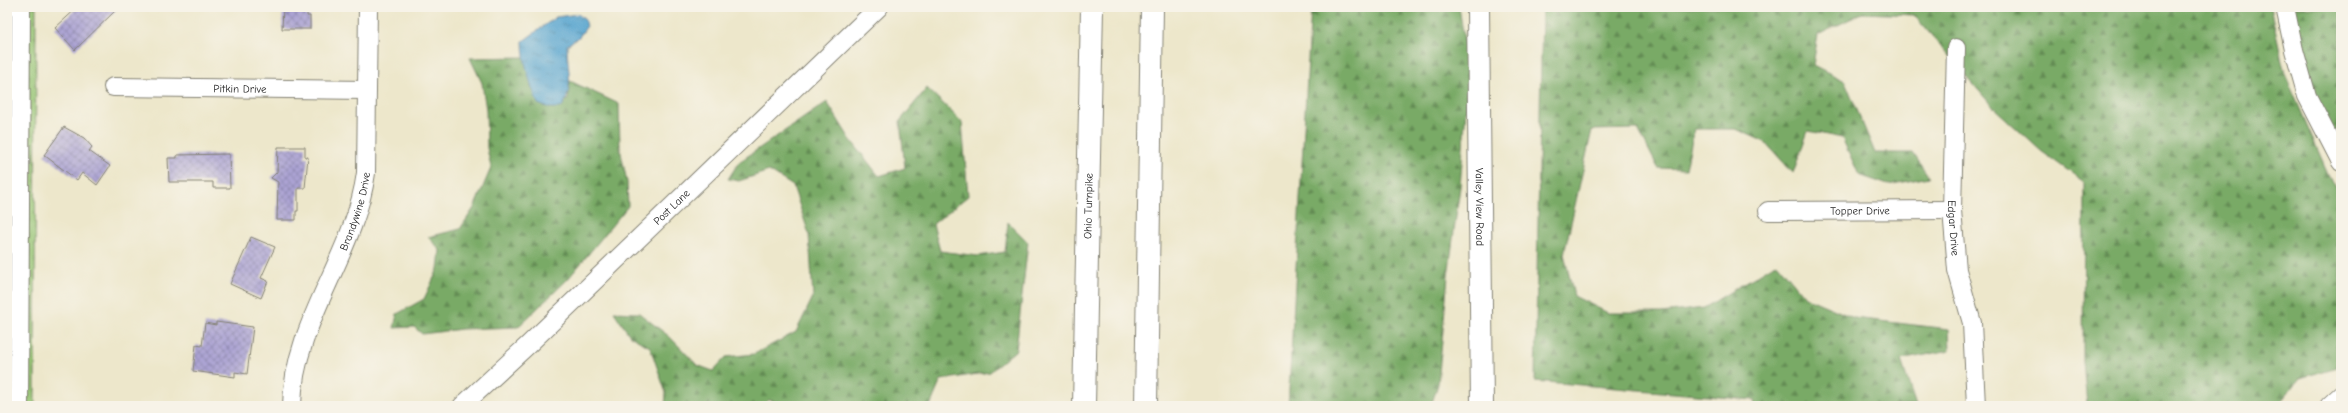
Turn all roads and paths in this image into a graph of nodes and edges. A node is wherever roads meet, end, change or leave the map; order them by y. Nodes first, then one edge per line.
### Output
1 (21, 7) edge
2 (368, 7) edge
3 (879, 7) edge
4 (1092, 7) edge
5 (1152, 7) edge
6 (1478, 7) edge
7 (2285, 7) edge
8 (1956, 48) dead end
9 (113, 87) dead end
10 (367, 90) junction
11 (2341, 162) edge
12 (1952, 210) junction
13 (1768, 211) dead end
14 (2341, 395) edge
15 (19, 406) edge
16 (292, 406) edge
17 (462, 406) edge
18 (1084, 406) edge
19 (1146, 406) edge
20 (1482, 406) edge
21 (1976, 406) edge
22 (2329, 406) edge

1 - 15 street
2 - 10 street, Brandywine Drive
3 - 17 street, Post Lane
4 - 18 main road, Ohio Turnpike
5 - 19 main road
6 - 20 main road, Valley View Road
7 - 11 street
8 - 12 street, Edgar Drive
9 - 10 street, Pitkin Drive
10 - 16 street, Brandywine Drive
12 - 13 street, Topper Drive
12 - 21 street, Edgar Drive
14 - 22 street

